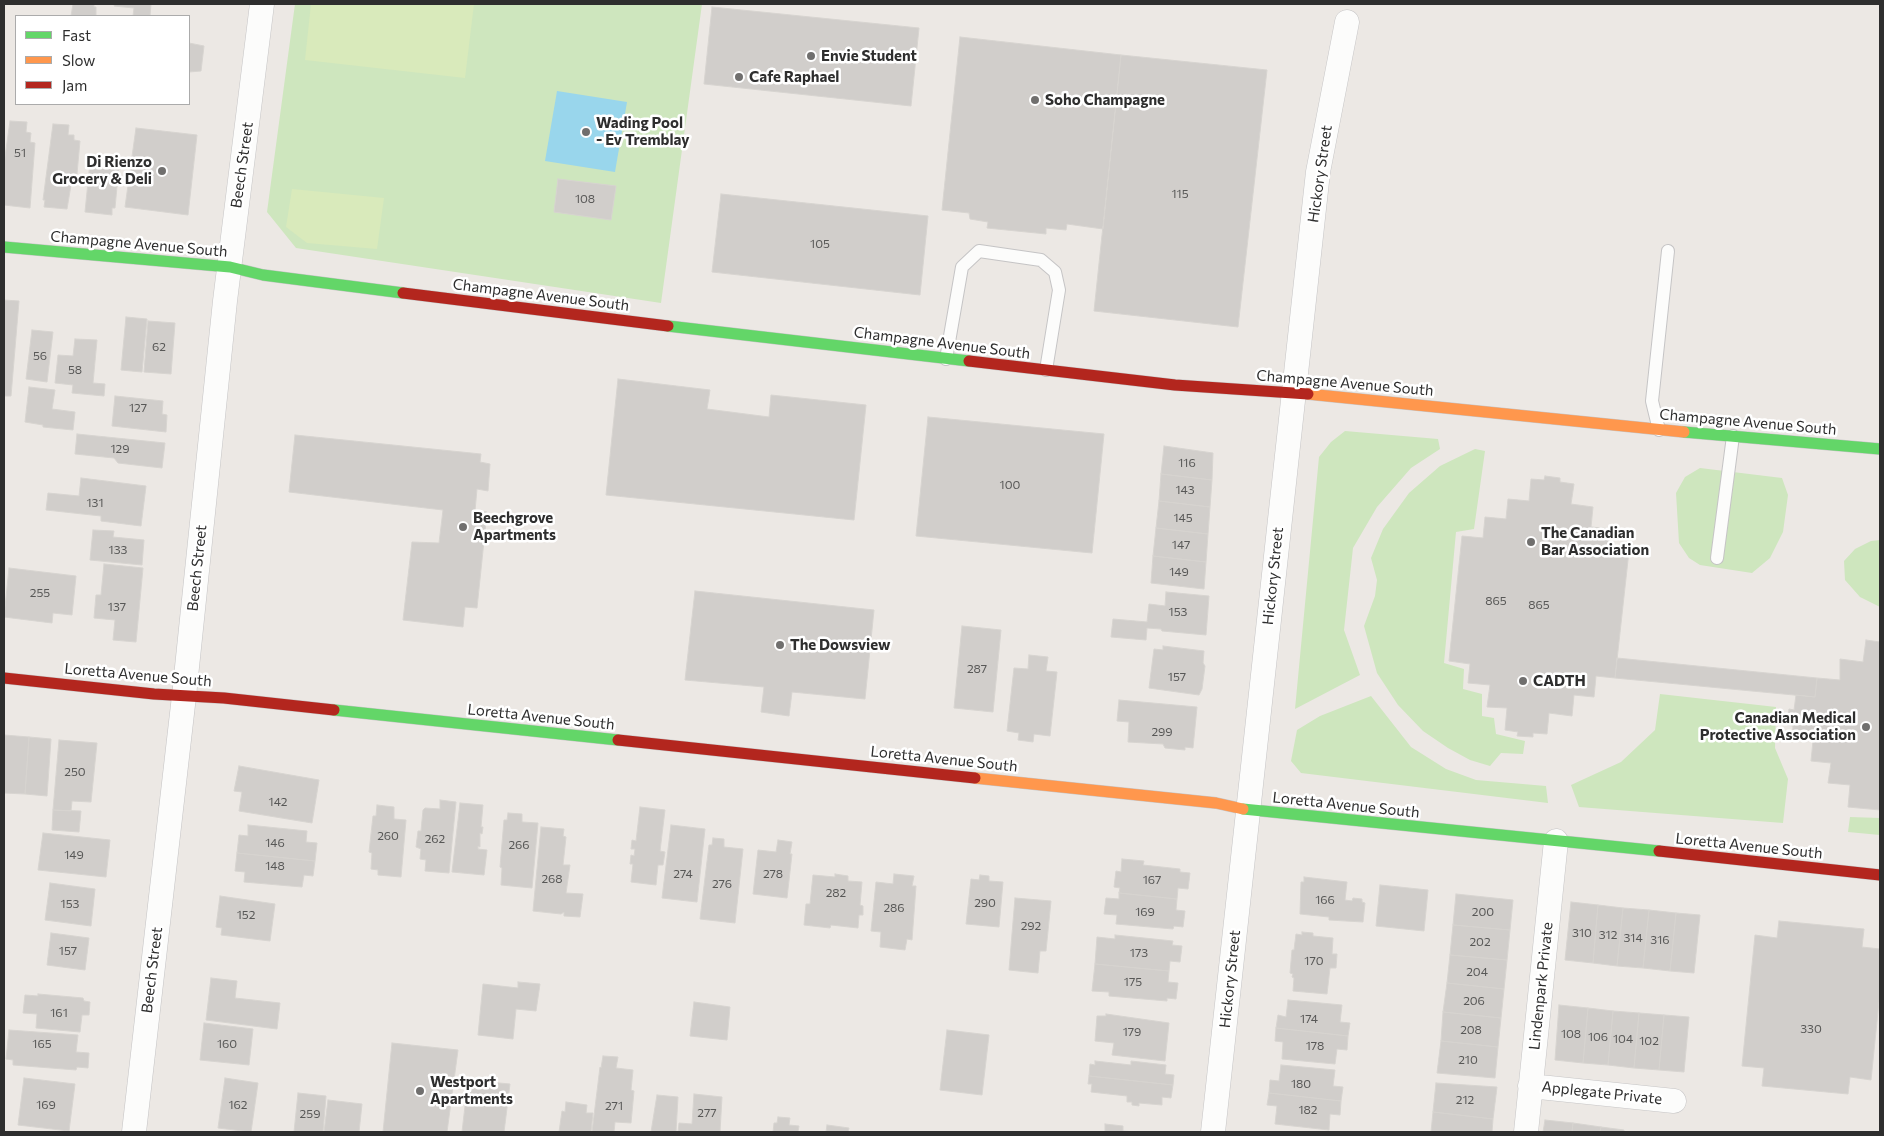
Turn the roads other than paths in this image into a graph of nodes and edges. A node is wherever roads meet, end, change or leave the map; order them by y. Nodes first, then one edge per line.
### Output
1 (262, 4) edge
2 (1347, 22) dead end
3 (4, 247) edge
4 (1668, 251) dead end
5 (230, 267) junction
6 (946, 359) junction
7 (1046, 370) junction
8 (1293, 393) junction
9 (1659, 430) junction
10 (1733, 436) junction
11 (1880, 449) edge
12 (1717, 558) dead end
13 (4, 678) edge
14 (184, 696) junction
15 (1248, 810) junction
16 (1556, 841) junction
17 (1880, 876) edge
18 (1530, 1086) junction
19 (1674, 1101) dead end
20 (134, 1132) edge
21 (1212, 1132) edge
22 (1526, 1132) edge

1 - 5 street, Beech Street
2 - 8 street, Hickory Street
3 - 5 street, Champagne Avenue South
4 - 9 lane
5 - 6 street, Champagne Avenue South
5 - 14 street, Beech Street
6 - 7 street, Champagne Avenue South
6 - 7 lane
7 - 8 street, Champagne Avenue South
8 - 9 street, Champagne Avenue South
8 - 15 street, Hickory Street
9 - 10 street, Champagne Avenue South
10 - 11 street, Champagne Avenue South
10 - 12 lane
13 - 14 street, Loretta Avenue South
14 - 15 street, Loretta Avenue South
14 - 20 street, Beech Street
15 - 16 street, Loretta Avenue South
15 - 21 street, Hickory Street
16 - 17 street, Loretta Avenue South
16 - 18 street, Lindenpark Private
18 - 19 street, Applegate Private
18 - 22 street, Lindenpark Private

